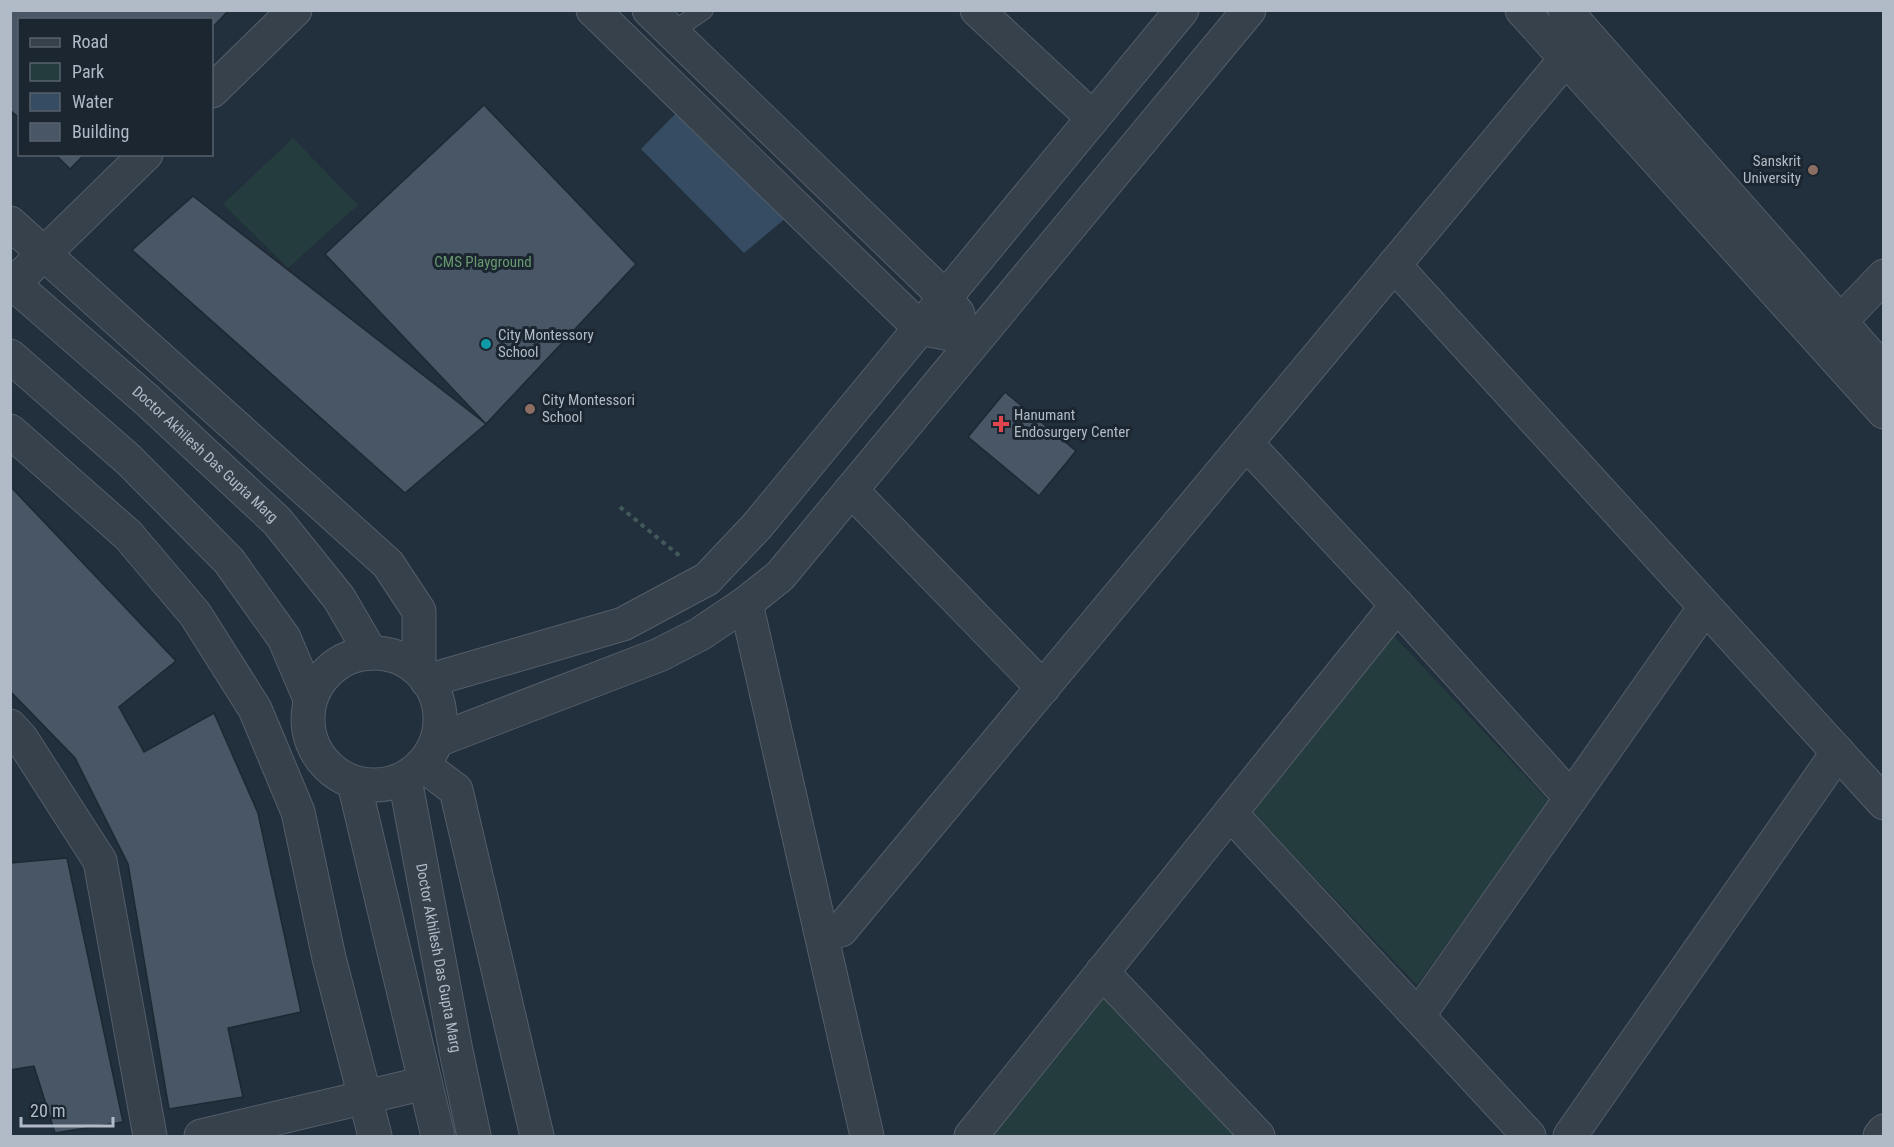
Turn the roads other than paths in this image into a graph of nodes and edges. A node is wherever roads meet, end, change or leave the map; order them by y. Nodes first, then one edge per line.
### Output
1 (295, 10) edge
2 (593, 10) edge
3 (704, 10) edge
4 (976, 10) edge
5 (1182, 10) edge
6 (1249, 10) edge
7 (1522, 10) edge
8 (1565, 10) edge
9 (661, 21) edge
10 (1576, 46) junction
11 (213, 91) edge
12 (1093, 118) junction
13 (145, 156) edge
14 (10, 223) edge
15 (45, 253) junction
16 (1394, 265) junction
17 (1884, 276) edge
18 (12, 284) edge
19 (945, 297) junction
20 (1840, 322) junction
21 (920, 328) junction
22 (976, 339) junction
23 (10, 356) edge
24 (1884, 371) edge
25 (1884, 412) edge
26 (10, 431) edge
27 (1246, 443) junction
28 (851, 490) junction
29 (746, 603) junction
30 (1397, 605) junction
31 (1705, 607) junction
32 (371, 653) junction
33 (423, 676) junction
34 (1043, 688) junction
35 (310, 699) junction
36 (10, 726) edge
37 (1838, 752) junction
38 (422, 761) junction
39 (354, 783) junction
40 (1571, 798) junction
41 (1884, 802) edge
42 (1230, 813) junction
43 (822, 934) junction
44 (1102, 972) junction
45 (1418, 1016) junction
46 (425, 1083) junction
47 (365, 1097) junction
48 (1884, 1131) edge
49 (150, 1137) edge
50 (201, 1137) edge
51 (375, 1137) edge
52 (438, 1137) edge
53 (474, 1137) edge
54 (537, 1137) edge
55 (867, 1137) edge
56 (971, 1137) edge
57 (1258, 1137) edge
58 (1529, 1137) edge
59 (1570, 1137) edge
60 (1880, 1137) edge

1 - 11 street
2 - 21 street
3 - 9 lane
4 - 12 street
5 - 12 street
6 - 22 street
7 - 10 street
8 - 10 street
9 - 19 street
10 - 16 street
10 - 20 street
10 - 25 street
12 - 19 street
13 - 15 street
14 - 15 street
15 - 18 street
15 - 33 street
16 - 27 street
16 - 31 street
17 - 20 street
18 - 32 street, Doctor Akhilesh Das Gupta Marg
19 - 21 street
19 - 22 street
20 - 24 street
21 - 22 street
21 - 33 street
22 - 28 street
23 - 35 street
26 - 47 street
27 - 30 street
27 - 34 street
28 - 29 street
28 - 34 street
29 - 38 street
29 - 43 street
30 - 40 street
30 - 42 street
31 - 37 street
31 - 40 street
32 - 33 street
32 - 35 street
33 - 38 street
34 - 43 street
35 - 39 street
36 - 49 street
37 - 41 street
37 - 59 street
38 - 39 street
38 - 53 street, Doctor Akhilesh Das Gupta Marg
38 - 54 street
39 - 46 street
40 - 45 street
42 - 44 street
42 - 45 street
43 - 55 street
44 - 56 street
44 - 57 street
45 - 58 street
46 - 47 street
46 - 52 street
47 - 50 street
47 - 51 street
48 - 60 street

